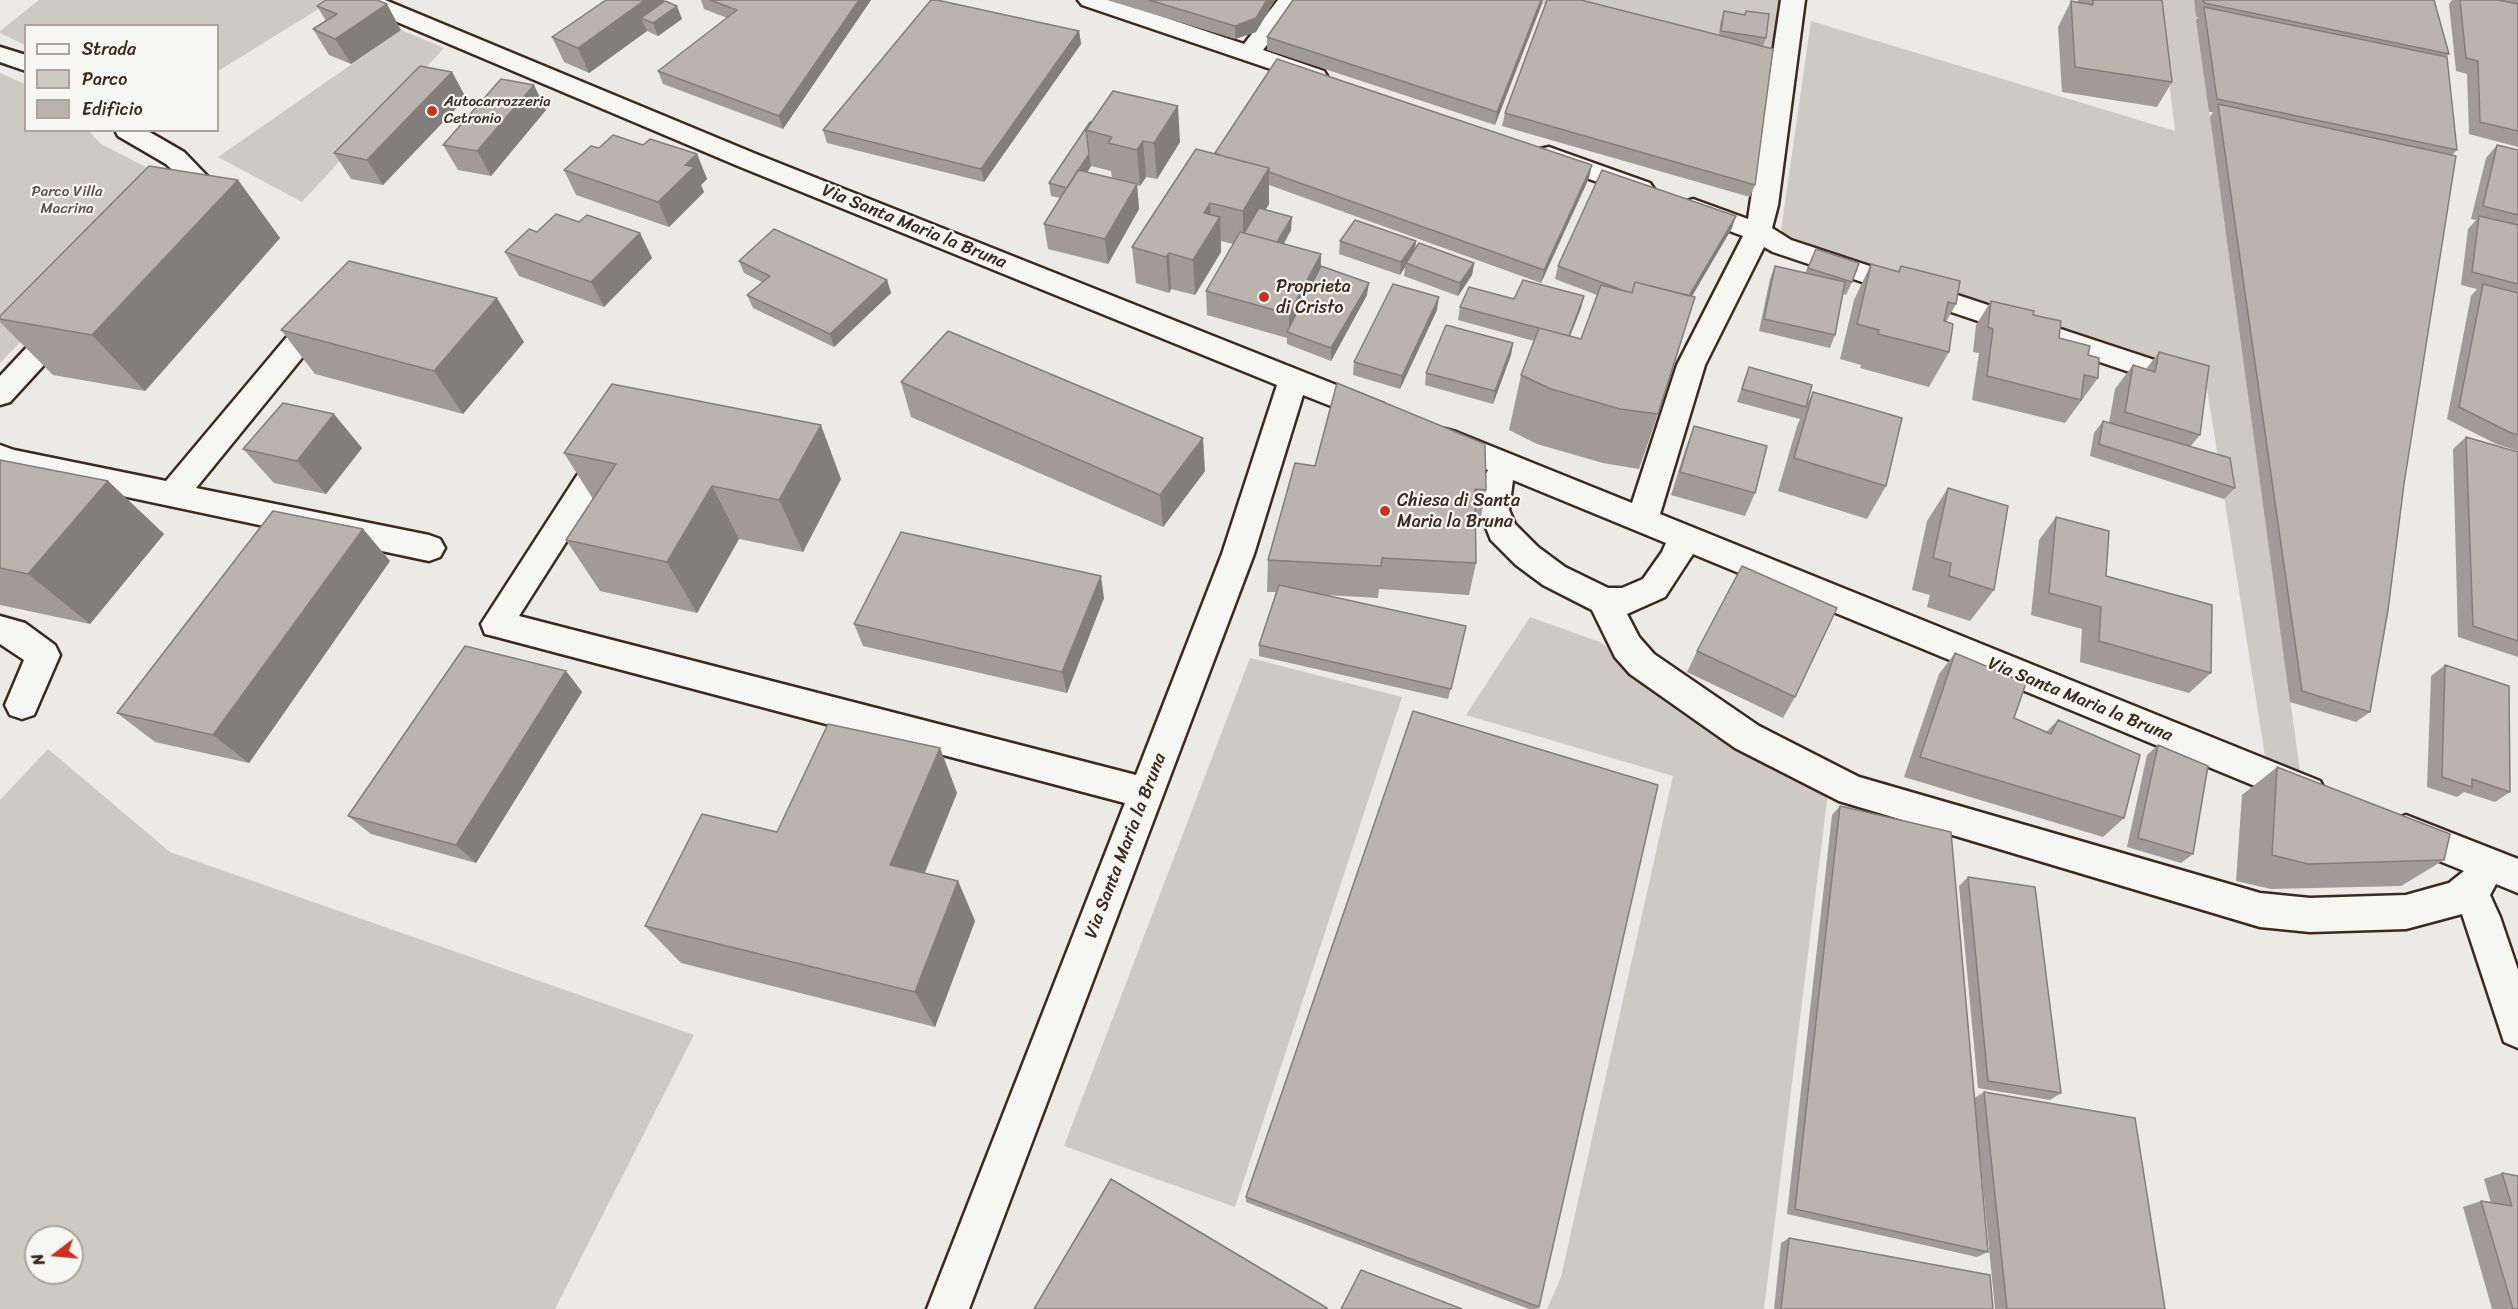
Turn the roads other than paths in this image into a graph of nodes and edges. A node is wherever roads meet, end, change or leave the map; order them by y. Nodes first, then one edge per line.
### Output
1 (365, 0) edge
2 (1090, 0) edge
3 (1290, 0) edge
4 (1793, 0) edge
5 (0, 54) edge
6 (1248, 54) junction
7 (24, 63) edge
8 (1339, 84) edge
9 (130, 132) edge
10 (1521, 146) edge
11 (156, 230) edge
12 (1758, 232) junction
13 (340, 291) edge
14 (83, 306) edge
15 (1293, 380) junction
16 (2195, 383) edge
17 (0, 394) edge
18 (626, 425) edge
19 (0, 456) edge
20 (1505, 465) junction
21 (172, 495) junction
22 (1642, 520) junction
23 (1684, 538) junction
24 (429, 548) dead end
25 (1604, 601) junction
26 (0, 630) edge
27 (22, 705) dead end
28 (1146, 793) junction
29 (2329, 800) edge
30 (2380, 820) edge
31 (2491, 877) edge
32 (2518, 1029) edge
33 (948, 1309) edge

1 - 15 street, Via Santa Maria la Bruna
2 - 6 street
3 - 6 street
4 - 12 street
5 - 7 street
6 - 8 street
9 - 11 street
10 - 12 street
12 - 16 street
12 - 22 street
13 - 21 street
14 - 17 street
15 - 20 street, Via Santa Maria la Bruna
15 - 28 street, Via Santa Maria la Bruna
18 - 28 street
19 - 21 street
20 - 22 street, Via Santa Maria la Bruna
20 - 25 street
21 - 24 street
22 - 23 street, Via Santa Maria la Bruna
23 - 25 street
23 - 29 street, Via Santa Maria la Bruna
25 - 31 street
26 - 27 street
28 - 33 street, Via Santa Maria la Bruna
30 - 31 street
31 - 32 street

